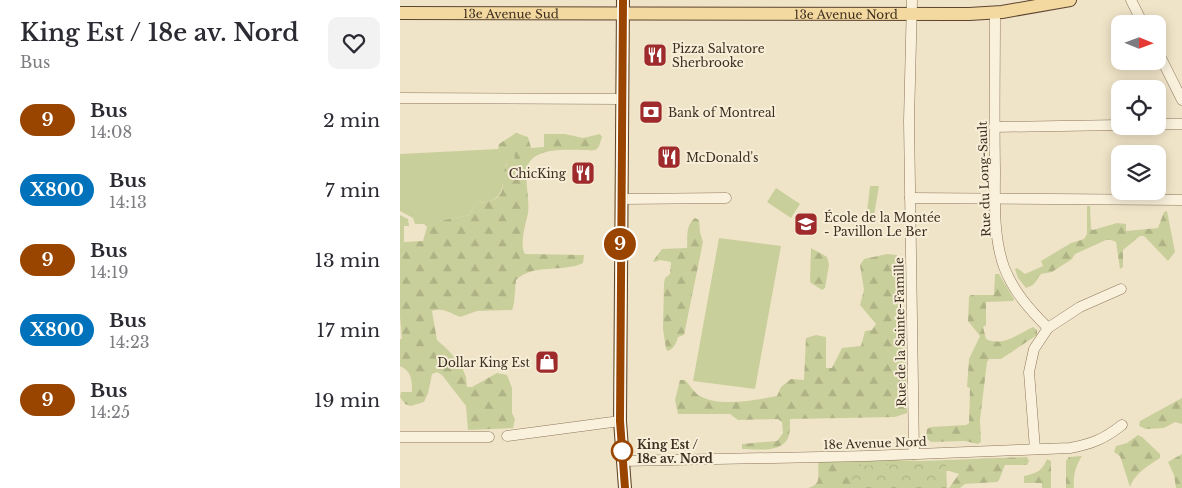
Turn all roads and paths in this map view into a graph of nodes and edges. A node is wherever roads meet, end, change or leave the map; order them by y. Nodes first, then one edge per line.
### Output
1 (622, 0) edge
2 (912, 0) edge
3 (1070, 0) edge
4 (1131, 0) edge
5 (400, 13) edge
6 (622, 13) junction
7 (995, 13) junction
8 (912, 15) junction
9 (1138, 15) edge
10 (1166, 68) edge
11 (400, 98) edge
12 (622, 99) junction
13 (1182, 100) edge
14 (1166, 124) edge
15 (1182, 124) edge
16 (1111, 125) edge
17 (994, 127) junction
18 (726, 198) dead end
19 (910, 198) junction
20 (995, 198) junction
21 (621, 199) junction
22 (1182, 200) edge
23 (1121, 289) dead end
24 (1048, 328) junction
25 (620, 421) junction
26 (1122, 425) dead end
27 (507, 436) dead end
28 (400, 437) edge
29 (489, 437) dead end
30 (1034, 449) junction
31 (914, 454) junction
32 (622, 461) junction
33 (626, 488) edge

1 - 6 main road
2 - 8 street, Rue de la Sainte-Famille
3 - 7 main road, 13e Avenue Nord
4 - 9 street
5 - 6 main road, 13e Avenue Sud
6 - 8 main road, 13e Avenue Nord
6 - 12 main road
7 - 8 main road, 13e Avenue Nord
7 - 17 street, Rue du Long-Sault
8 - 19 street, Rue de la Sainte-Famille
10 - 13 street
11 - 12 street
12 - 21 main road
14 - 15 street
16 - 17 street
17 - 20 street, Rue du Long-Sault
18 - 21 street
19 - 20 street
19 - 31 street, Rue de la Sainte-Famille
20 - 22 street
20 - 24 street, Rue du Long-Sault
21 - 25 main road
23 - 24 street
24 - 30 street
25 - 27 street
25 - 32 main road
26 - 30 street, 18e Avenue Nord
28 - 29 street
30 - 31 street, 18e Avenue Nord
31 - 32 street, 18e Avenue Nord
32 - 33 main road

